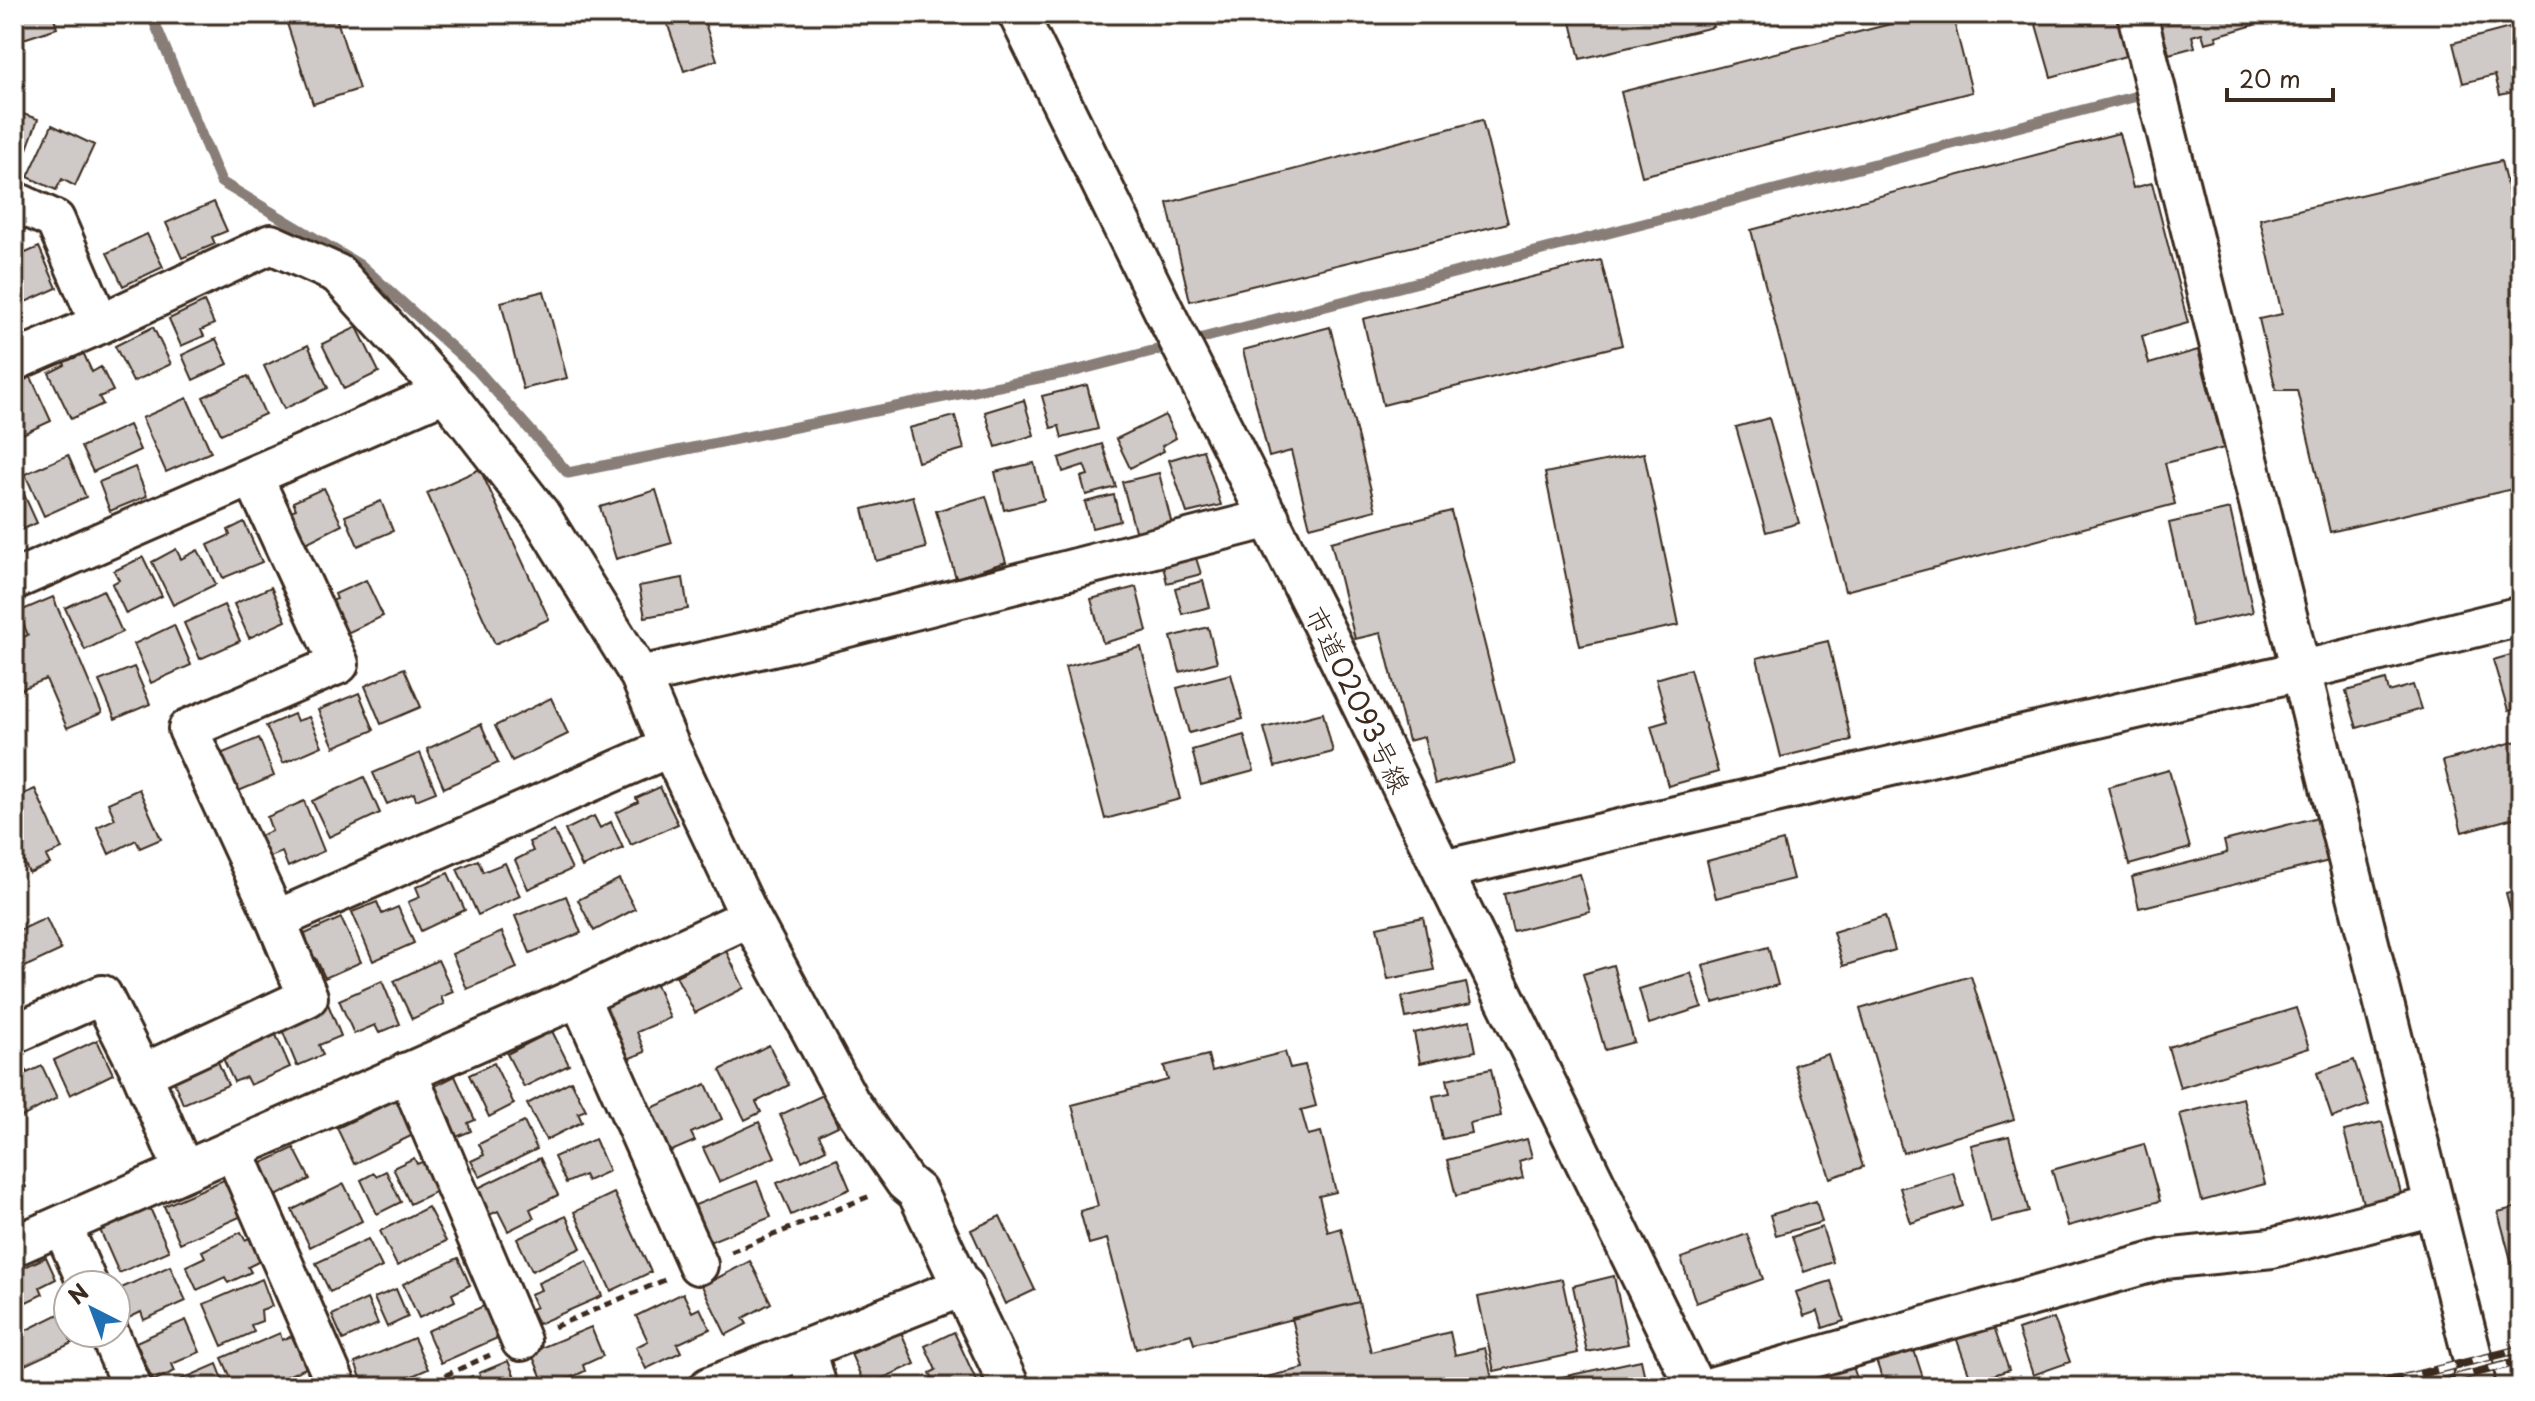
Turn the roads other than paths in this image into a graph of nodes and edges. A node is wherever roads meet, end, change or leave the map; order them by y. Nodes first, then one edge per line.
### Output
1 (1018, 14) edge
2 (2137, 14) edge
3 (14, 201) edge
4 (100, 324) junction
5 (14, 361) edge
6 (445, 392) junction
7 (253, 477) junction
8 (1270, 518) junction
9 (14, 580) edge
10 (2521, 616) edge
11 (2300, 671) junction
12 (640, 676) junction
13 (670, 747) junction
14 (1443, 870) junction
15 (750, 917) junction
16 (276, 920) junction
17 (579, 997) junction
18 (14, 1034) edge
19 (407, 1072) junction
20 (142, 1074) junction
21 (233, 1149) junction
22 (183, 1169) junction
23 (2434, 1206) junction
24 (62, 1225) junction
25 (14, 1246) edge
26 (698, 1265) road end
27 (81, 1269) edge
28 (964, 1286) junction
29 (521, 1341) road end
30 (806, 1348) junction
31 (116, 1349) edge
32 (132, 1387) edge
33 (337, 1387) edge
34 (709, 1387) edge
35 (817, 1387) edge
36 (1010, 1387) edge
37 (1695, 1387) edge
38 (1711, 1387) edge
39 (2475, 1387) edge

1 - 8 street, 市道02093号線
2 - 11 street
3 - 4 street
4 - 5 street
4 - 6 street
6 - 7 street
6 - 12 street
7 - 9 street
7 - 16 street
8 - 12 street
8 - 14 street, 市道02093号線
10 - 11 street
11 - 14 street
11 - 23 street
12 - 13 street
13 - 15 street
13 - 16 street
14 - 37 street, 市道02093号線
15 - 17 street
15 - 28 street
16 - 20 street
17 - 19 street
17 - 26 street
18 - 20 street
19 - 21 street
19 - 29 street
20 - 22 street
21 - 22 street
21 - 33 street
22 - 24 street
23 - 38 street
23 - 39 street
24 - 25 street
24 - 27 street
28 - 30 street
28 - 36 street
30 - 34 street
30 - 35 street
31 - 32 street

